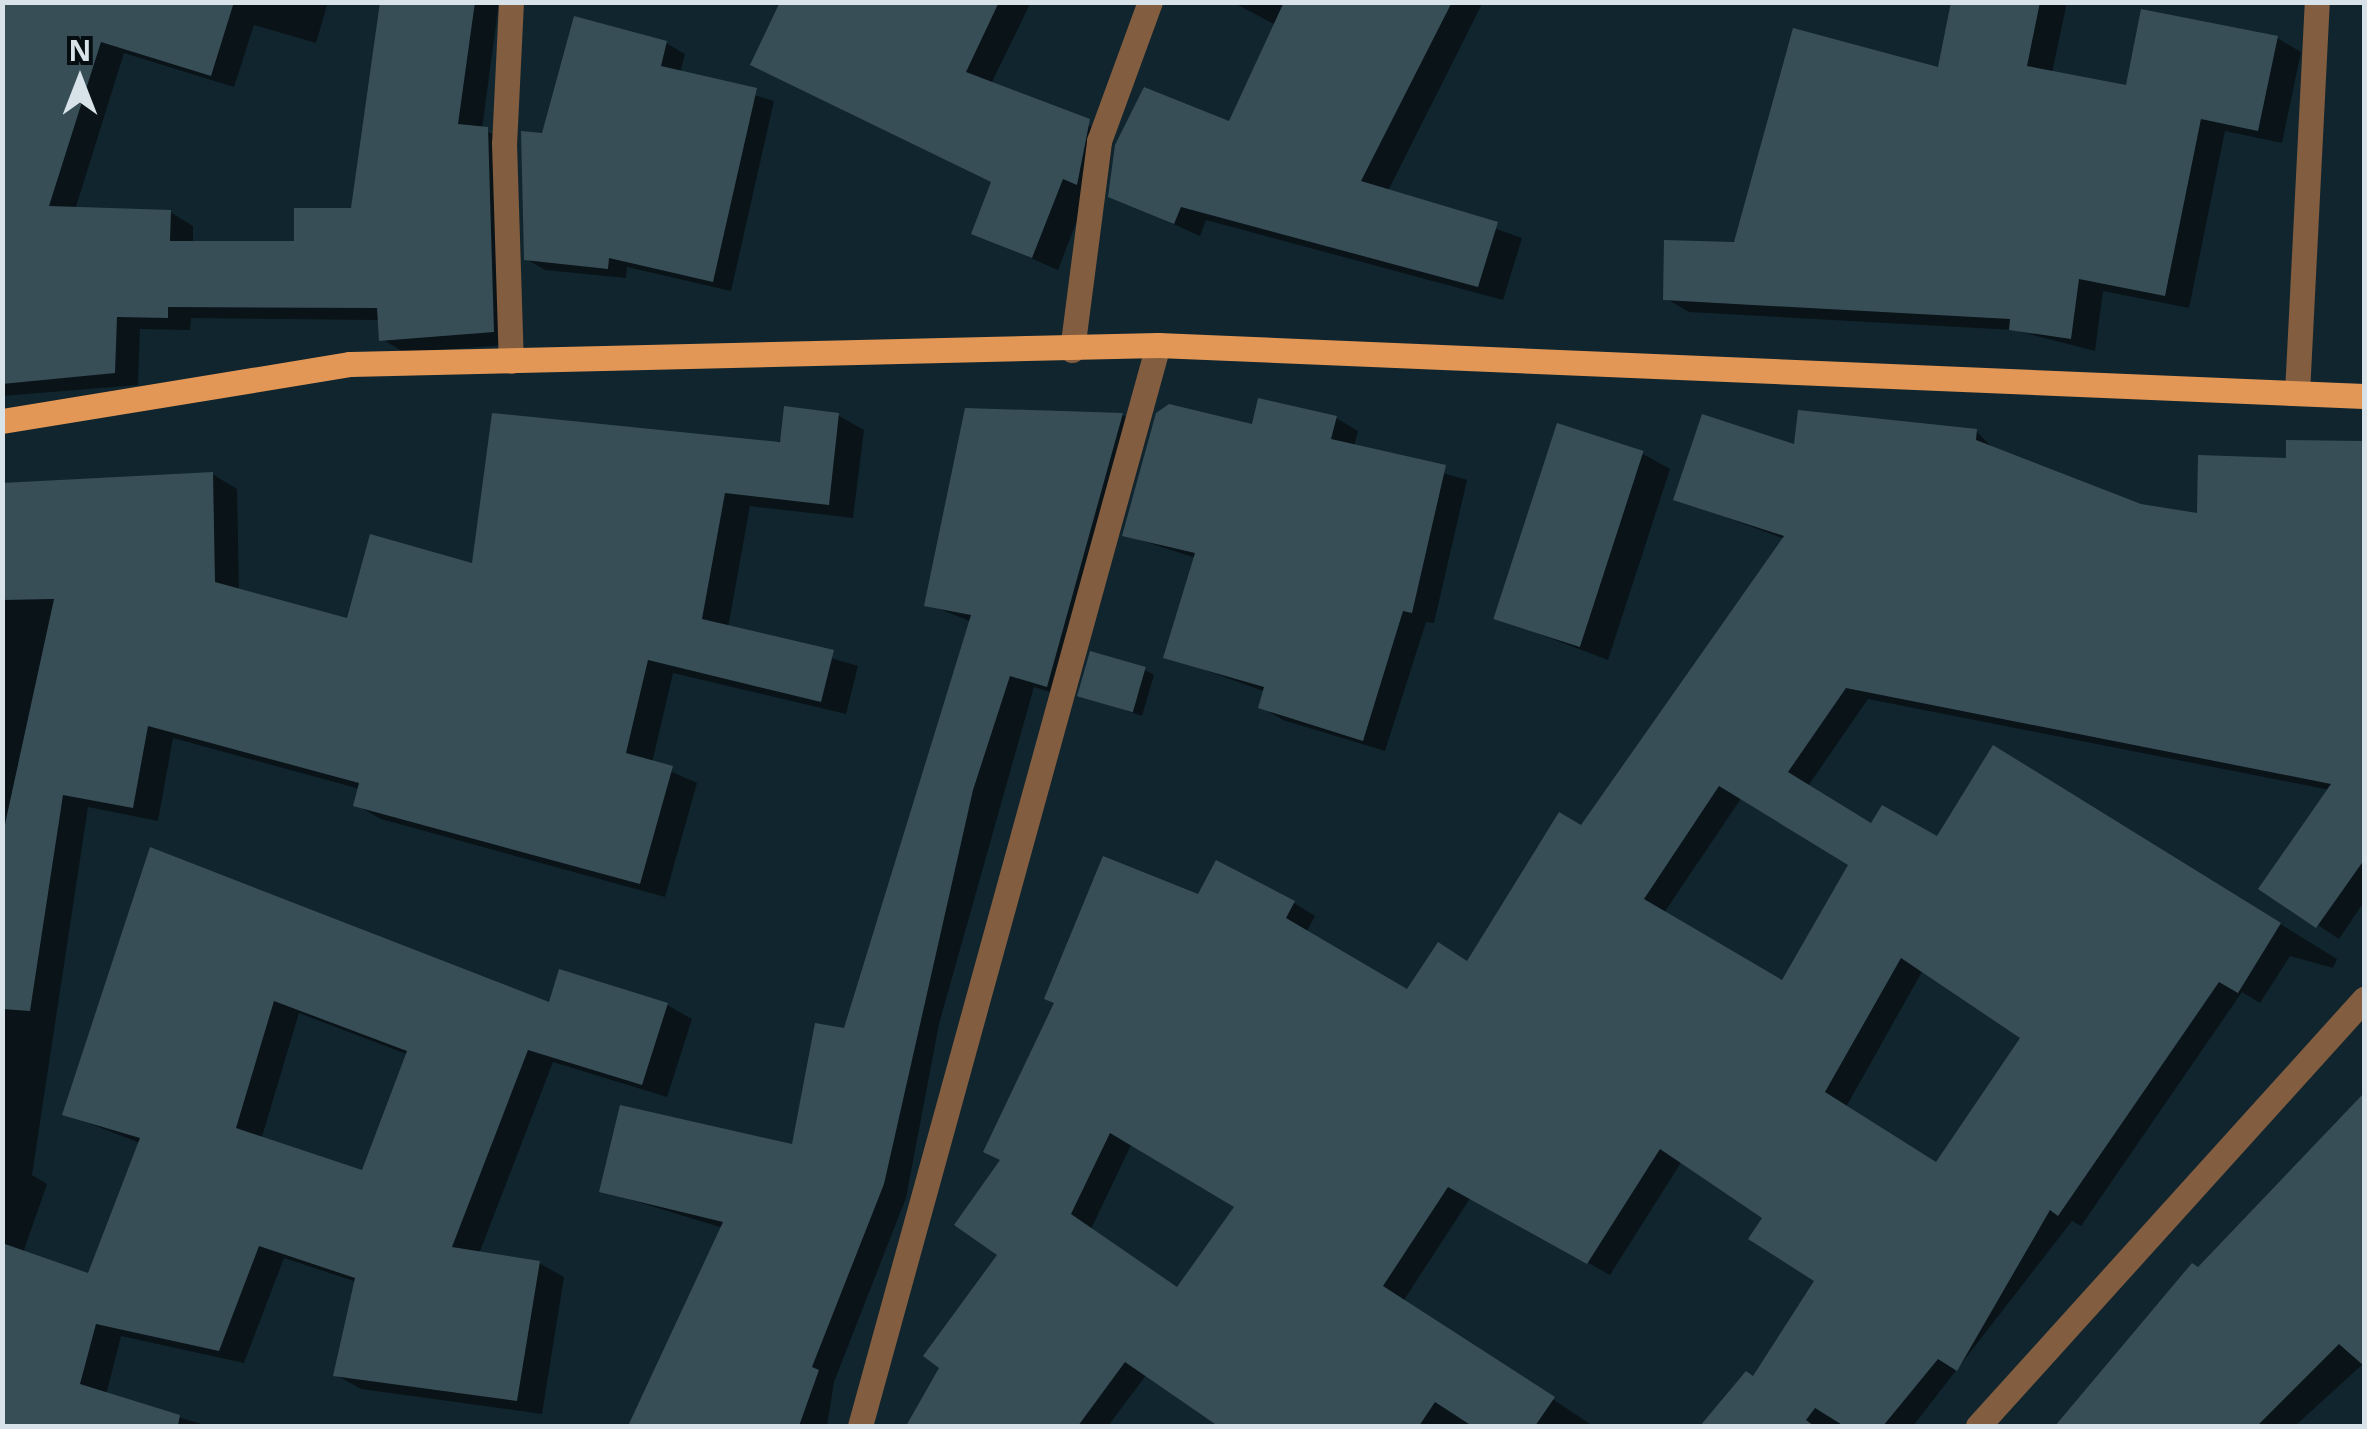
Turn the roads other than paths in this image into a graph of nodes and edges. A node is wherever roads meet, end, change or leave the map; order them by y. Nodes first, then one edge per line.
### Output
1 (511, 2) edge
2 (1150, 2) edge
3 (2317, 2) edge
4 (1158, 345) junction
5 (1072, 350) junction
6 (512, 362) junction
7 (2297, 393) junction
8 (2364, 396) edge
9 (2, 421) edge
10 (2364, 999) edge
11 (860, 1426) edge
12 (1978, 1426) edge

1 - 6 street
2 - 5 street
3 - 7 street
4 - 5 main road
4 - 7 main road
4 - 11 street
5 - 6 main road
6 - 9 main road
7 - 8 main road
10 - 12 street

